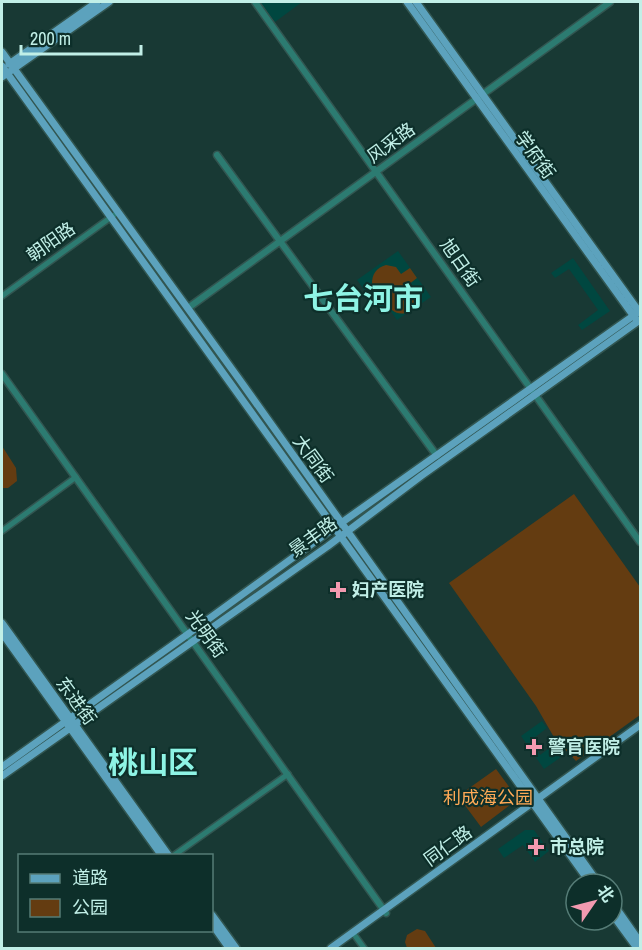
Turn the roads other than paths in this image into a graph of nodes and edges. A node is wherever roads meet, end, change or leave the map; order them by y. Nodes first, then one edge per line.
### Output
1 (97, 2) edge
2 (109, 2) edge
3 (255, 2) edge
4 (407, 2) edge
5 (416, 2) edge
6 (610, 2) edge
7 (2, 52) edge
8 (6, 69) edge
9 (480, 97) junction
10 (217, 155) dead end
11 (378, 172) junction
12 (118, 212) junction
13 (110, 218) junction
14 (280, 242) junction
15 (2, 296) edge
16 (188, 308) junction
17 (639, 318) edge
18 (2, 374) edge
19 (533, 392) junction
20 (437, 456) junction
21 (76, 477) junction
22 (341, 523) junction
23 (334, 528) junction
24 (2, 531) edge
25 (347, 532) junction
26 (340, 537) junction
27 (640, 542) edge
28 (2, 622) edge
29 (2, 633) edge
30 (190, 637) junction
31 (69, 723) junction
32 (640, 727) edge
33 (2, 766) edge
34 (288, 774) junction
35 (2, 776) edge
36 (537, 803) junction
37 (161, 854) edge
38 (170, 854) edge
39 (172, 854) edge
40 (583, 872) edge
41 (590, 872) edge
42 (386, 911) junction
43 (213, 916) edge
44 (624, 919) edge
45 (213, 925) edge
46 (624, 930) edge
47 (354, 934) junction
48 (640, 942) edge
49 (230, 948) edge
50 (236, 948) edge
51 (331, 948) edge
52 (337, 948) edge
53 (364, 948) edge
54 (637, 948) edge

1 - 8 main road
2 - 8 main road
3 - 11 main road, 旭日街
4 - 9 main road, 学府街
5 - 9 main road, 学府街
6 - 9 main road, 风采路
7 - 8 main road, 大同街
8 - 12 main road, 大同街
8 - 13 main road, 大同街
9 - 11 main road, 风采路
9 - 17 main road, 学府街
10 - 14 main road
11 - 14 main road, 风采路
11 - 19 main road, 旭日街
12 - 13 street, 朝阳路
12 - 16 main road, 大同街
13 - 15 street, 朝阳路
13 - 23 main road, 大同街
14 - 16 main road, 风采路
14 - 20 main road
16 - 22 main road, 大同街
17 - 19 main road, 景丰路
18 - 21 main road, 光明街
19 - 20 main road, 景丰路
19 - 25 main road, 景丰路
19 - 27 main road, 旭日街
20 - 22 main road, 景丰路
21 - 24 street
21 - 30 main road, 光明街
22 - 23 main road, 景丰路
22 - 25 main road, 大同街
23 - 26 main road, 大同街
23 - 30 main road, 景丰路
25 - 26 main road, 景丰路
25 - 36 main road, 大同街
26 - 30 main road, 景丰路
26 - 36 main road, 大同街
28 - 31 main road, 东进街
29 - 31 main road, 东进街
30 - 31 main road, 景丰路
30 - 34 main road, 光明街
31 - 33 main road, 景丰路
31 - 35 main road, 景丰路
31 - 37 main road, 东进街
31 - 38 main road, 东进街
32 - 36 main road, 同仁路
34 - 39 street
34 - 42 main road, 光明街
36 - 40 main road, 大同街
36 - 41 main road, 大同街
36 - 42 main road, 同仁路
42 - 47 main road, 同仁路
43 - 50 main road
44 - 48 main road
45 - 49 main road
46 - 54 main road
47 - 51 main road, 同仁路
47 - 52 main road, 同仁路
47 - 53 street

